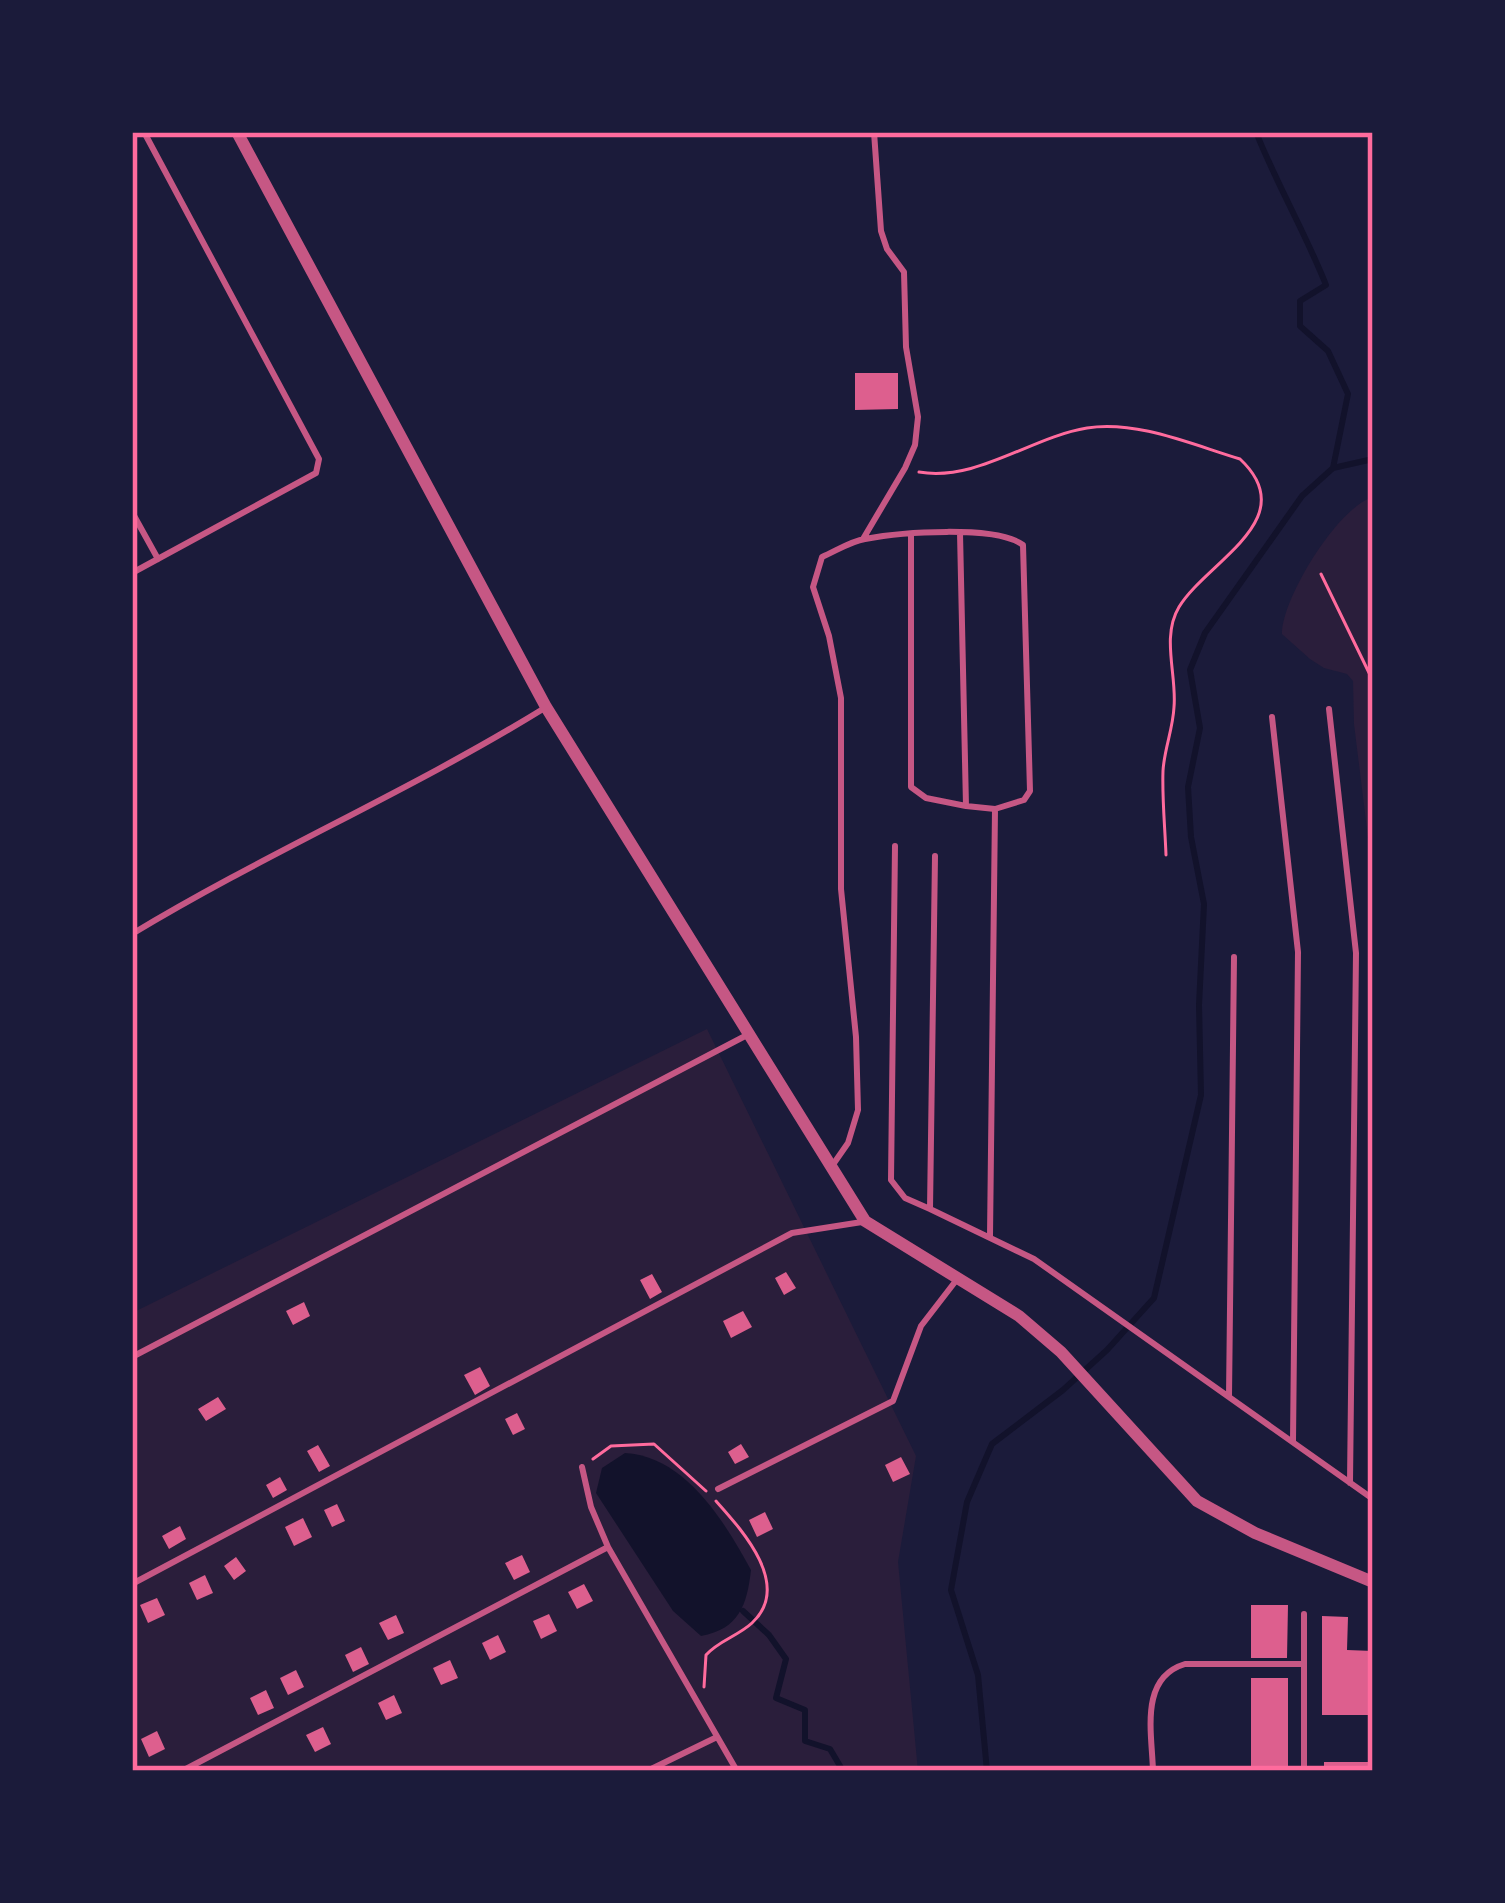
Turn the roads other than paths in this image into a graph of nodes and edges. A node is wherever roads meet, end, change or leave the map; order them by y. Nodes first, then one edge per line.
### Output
1 (144, 132) edge
2 (237, 132) edge
3 (874, 132) edge
4 (132, 512) edge
5 (961, 532) junction
6 (911, 536) junction
7 (863, 539) junction
8 (158, 559) junction
9 (132, 573) edge
10 (546, 707) junction
11 (1329, 709) dead end
12 (1272, 717) dead end
13 (966, 806) junction
14 (994, 809) junction
15 (895, 846) dead end
16 (935, 856) dead end
17 (132, 934) edge
18 (1234, 957) dead end
19 (748, 1034) junction
20 (832, 1166) junction
21 (930, 1209) junction
22 (866, 1221) junction
23 (990, 1236) junction
24 (958, 1278) junction
25 (132, 1358) edge
26 (1229, 1397) junction
27 (1293, 1442) junction
28 (582, 1467) road end
29 (1350, 1483) junction
30 (718, 1489) dead end
31 (1373, 1498) edge
32 (608, 1547) junction
33 (1373, 1582) edge
34 (132, 1583) edge
35 (1304, 1614) dead end
36 (1302, 1664) junction
37 (715, 1738) junction
38 (182, 1771) edge
39 (647, 1771) edge
40 (736, 1771) edge
41 (1153, 1771) edge
42 (1304, 1771) edge

1 - 8 lane
2 - 10 street
3 - 7 lane
4 - 8 lane
5 - 6 lane
5 - 13 lane
5 - 14 lane
6 - 7 lane
6 - 13 lane
7 - 20 lane
8 - 9 lane
10 - 17 lane
10 - 19 street
11 - 29 lane
12 - 27 lane
13 - 14 lane
14 - 23 lane
15 - 21 lane
16 - 21 lane
18 - 26 lane
19 - 20 street
19 - 25 lane
20 - 22 street
21 - 23 lane
22 - 24 street
22 - 34 lane
23 - 26 lane
24 - 30 lane
24 - 33 street
26 - 27 lane
27 - 29 lane
28 - 32 lane
29 - 31 lane
32 - 37 lane
32 - 38 lane
35 - 36 lane
36 - 41 lane
36 - 42 lane
37 - 39 lane
37 - 40 lane

